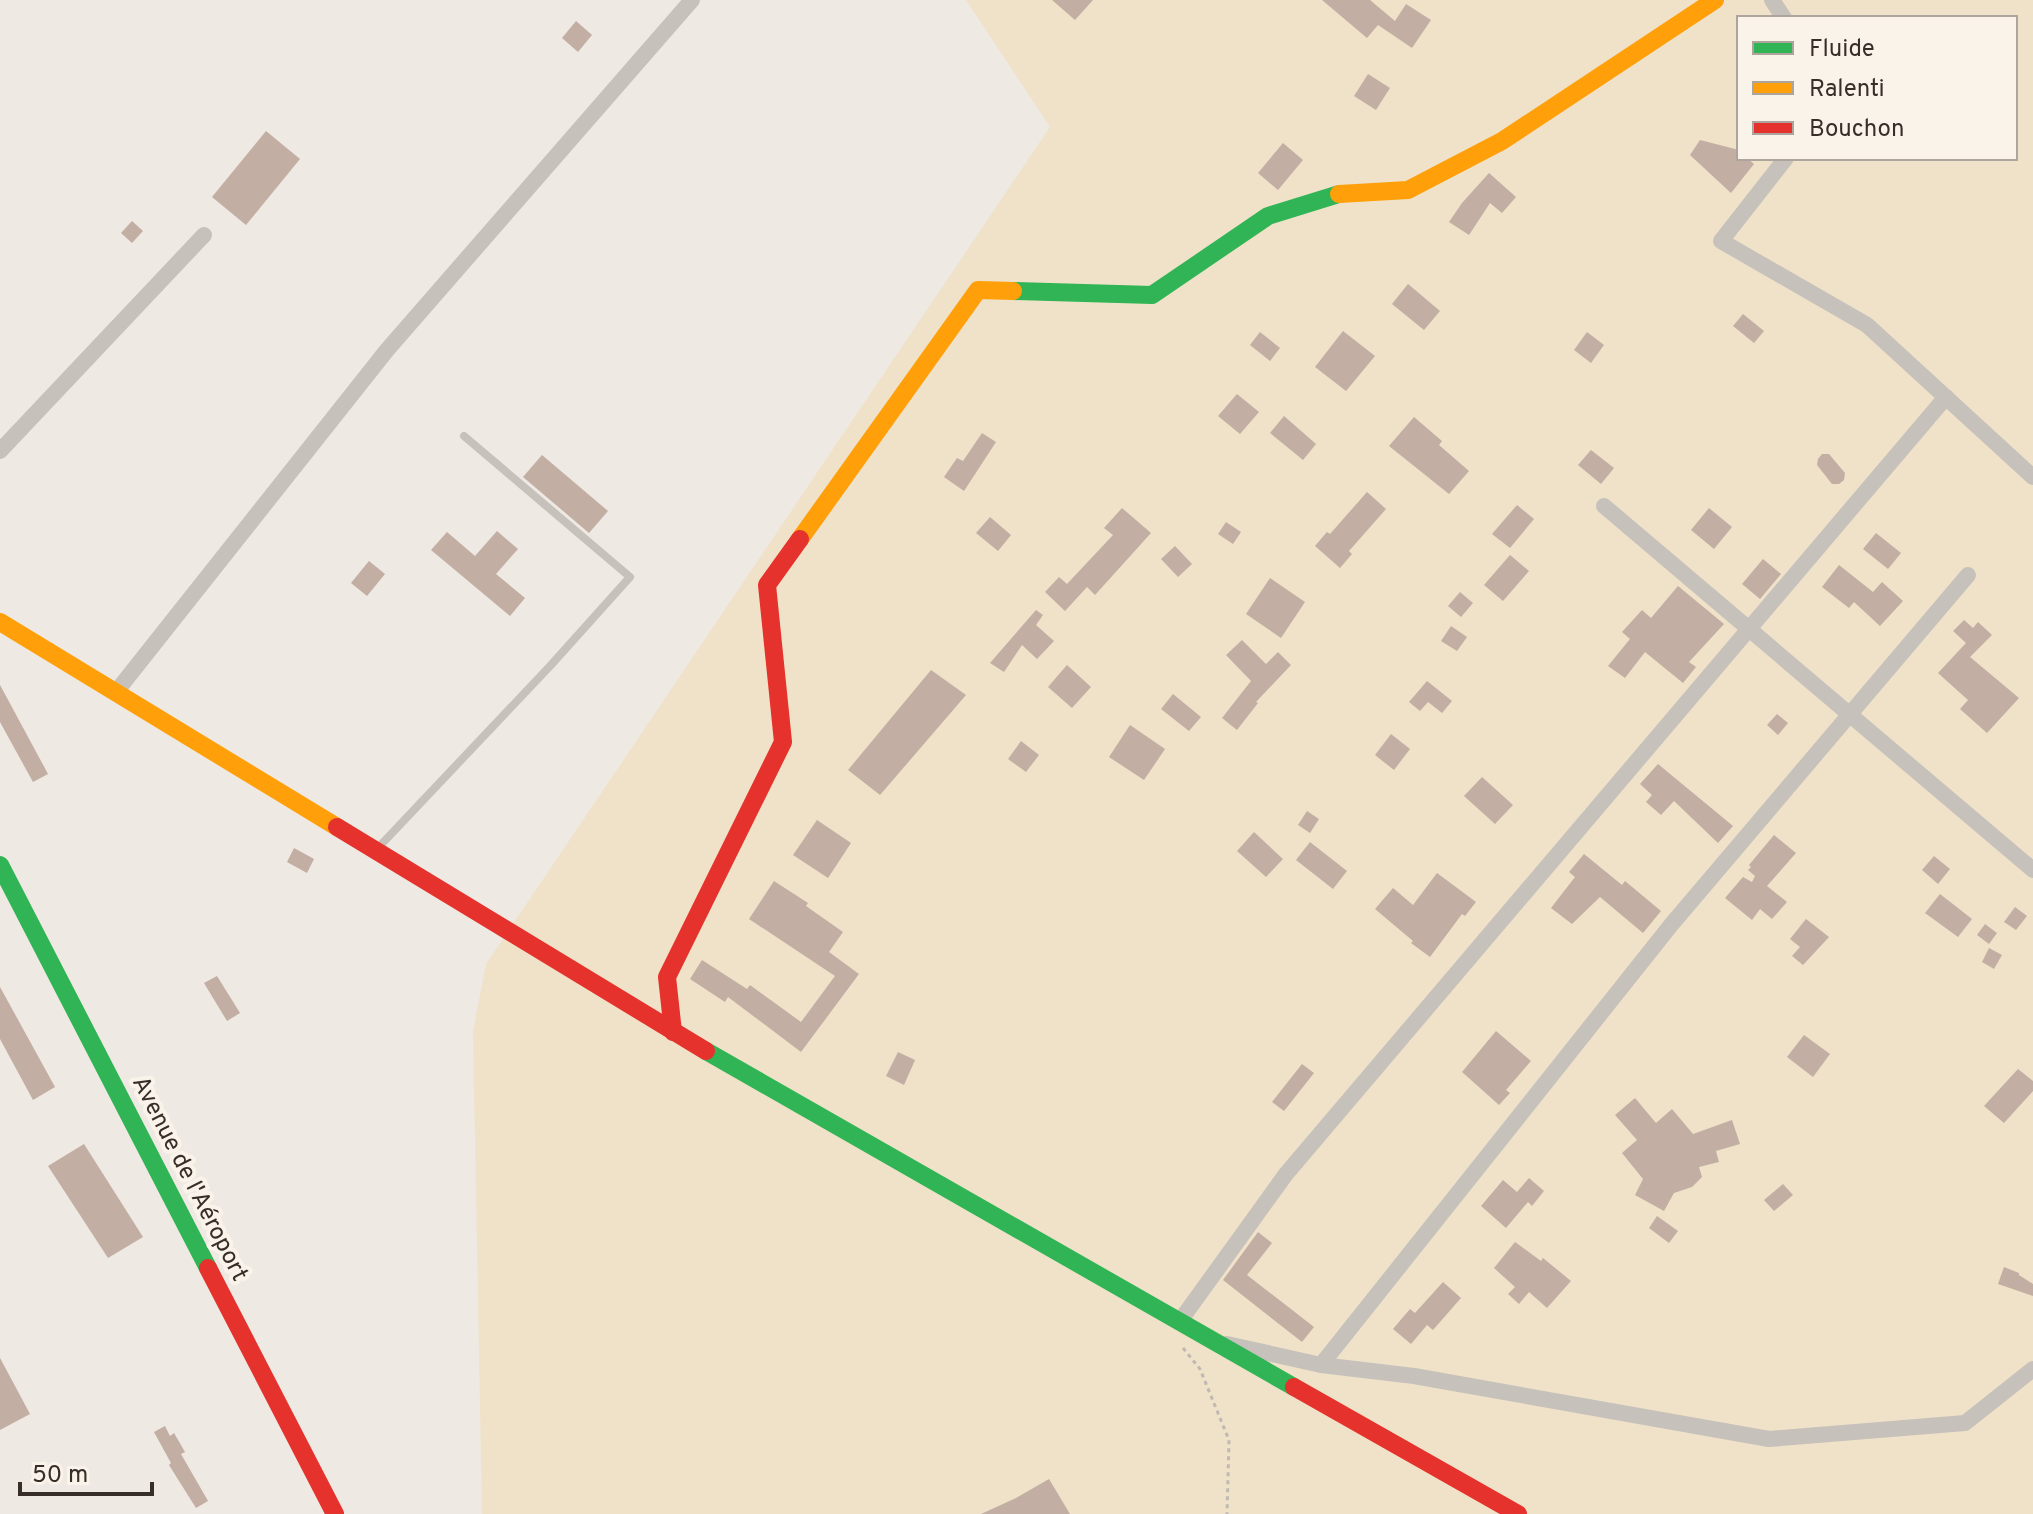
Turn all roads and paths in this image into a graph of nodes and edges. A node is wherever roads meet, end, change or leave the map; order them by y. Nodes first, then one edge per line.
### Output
1 (692, 0) edge
2 (1715, 0) edge
3 (1784, 160) edge
4 (204, 235) dead end
5 (1946, 397) junction
6 (464, 436) dead end
7 (0, 451) edge
8 (2033, 477) edge
9 (1604, 506) dead end
10 (1968, 575) dead end
11 (0, 622) edge
12 (1749, 629) junction
13 (116, 692) junction
14 (1851, 715) junction
15 (375, 851) junction
16 (0, 865) edge
17 (2033, 870) edge
18 (673, 1032) junction
19 (1180, 1321) junction
20 (1215, 1341) junction
21 (1182, 1347) dead end
22 (1321, 1365) junction
23 (2033, 1369) edge
24 (335, 1514) edge
25 (1227, 1514) edge
26 (1518, 1514) edge

1 - 13 street
2 - 18 street
3 - 5 street
4 - 7 street
5 - 8 street
5 - 12 street
6 - 15 lane
9 - 12 street
10 - 14 street
11 - 13 street
12 - 14 street
12 - 19 street
13 - 15 street
14 - 17 street
14 - 22 street
15 - 18 street
16 - 24 street, Avenue de l'Aéroport
18 - 19 street
19 - 20 street
20 - 22 street
20 - 26 street
21 - 25 path
22 - 23 street

